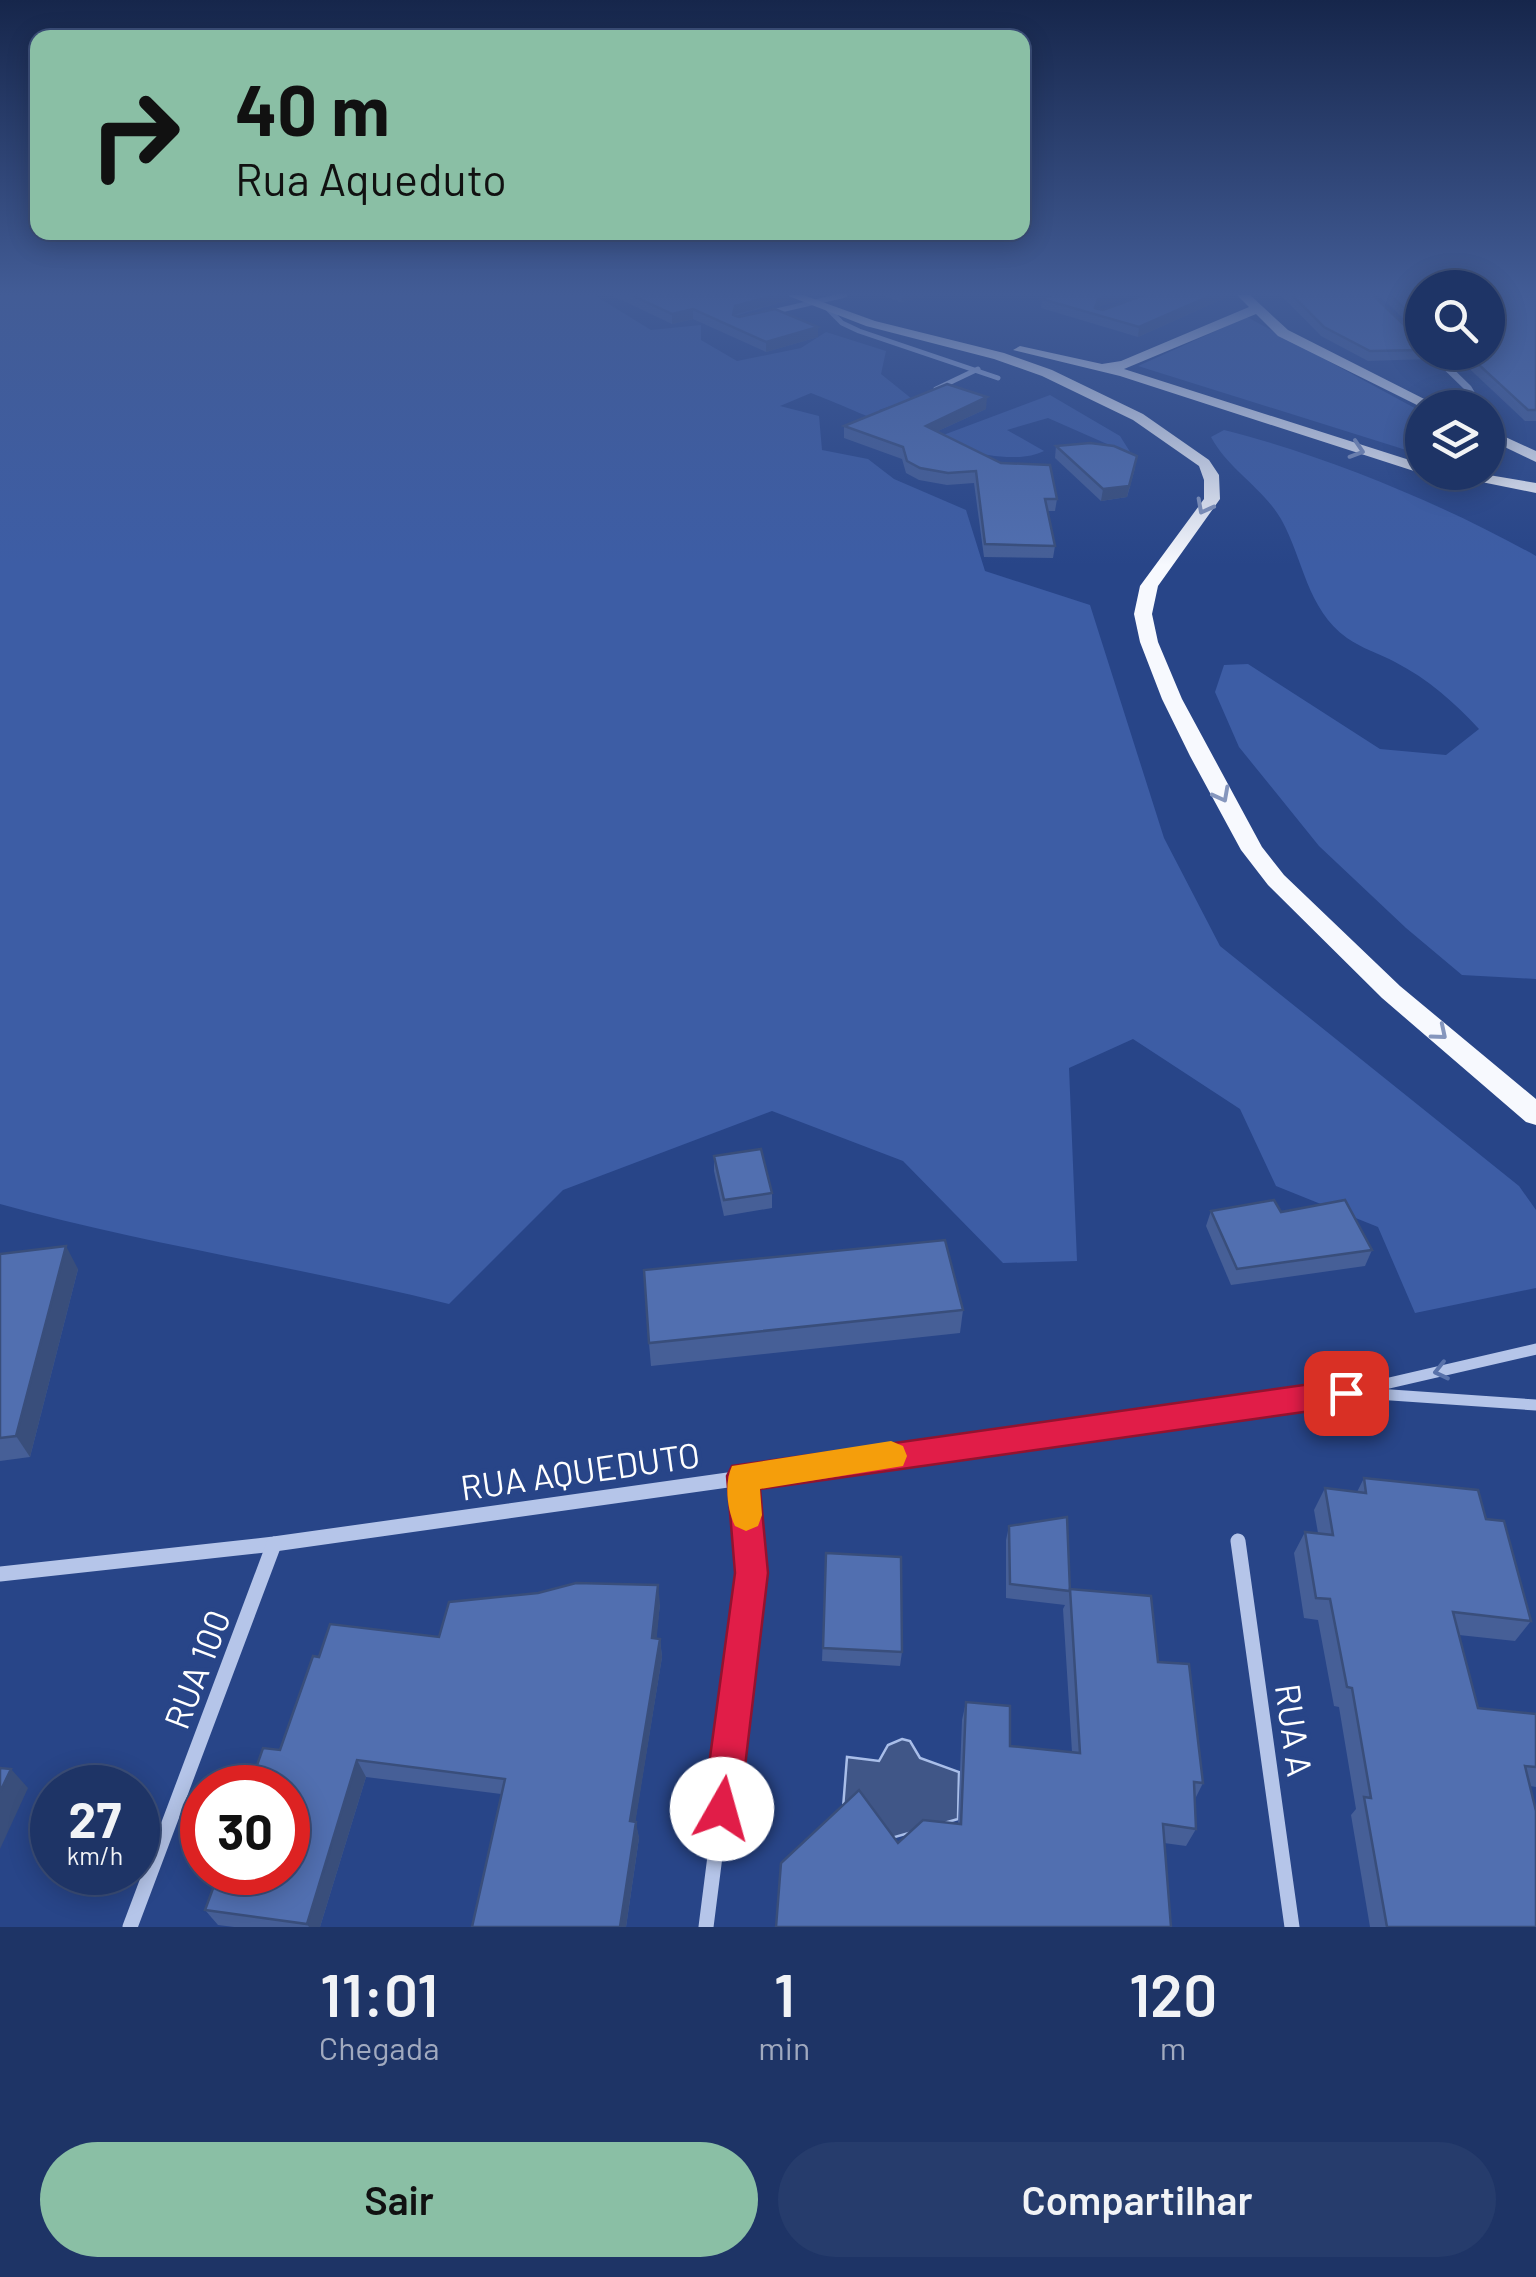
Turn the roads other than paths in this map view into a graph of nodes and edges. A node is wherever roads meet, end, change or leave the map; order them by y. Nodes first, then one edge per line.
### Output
1 (943, 385) edge
2 (1070, 385) edge
3 (1155, 385) edge
4 (936, 388) edge
5 (1505, 442) edge
6 (1536, 457) edge
7 (1405, 464) edge
8 (1505, 483) edge
9 (1536, 488) edge
10 (1536, 1116) edge
11 (1536, 1349) edge
12 (1346, 1393) junction
13 (1536, 1404) edge
14 (743, 1476) junction
15 (1238, 1541) dead end
16 (274, 1544) junction
17 (0, 1574) edge
18 (130, 1927) edge
19 (706, 1927) edge
20 (1292, 1927) edge

1 - 4 street
2 -> 10 main road
3 -> 7 main road
5 - 6 main road
8 - 9 main road
11 -> 12 street, RUA AQUEDUTO
12 - 13 street, RUA AQUEDUTO
12 - 14 street, RUA AQUEDUTO
14 - 16 street, RUA AQUEDUTO
14 - 19 street
15 - 20 street, RUA A
16 - 17 street, RUA AQUEDUTO
16 - 18 street, RUA 100

